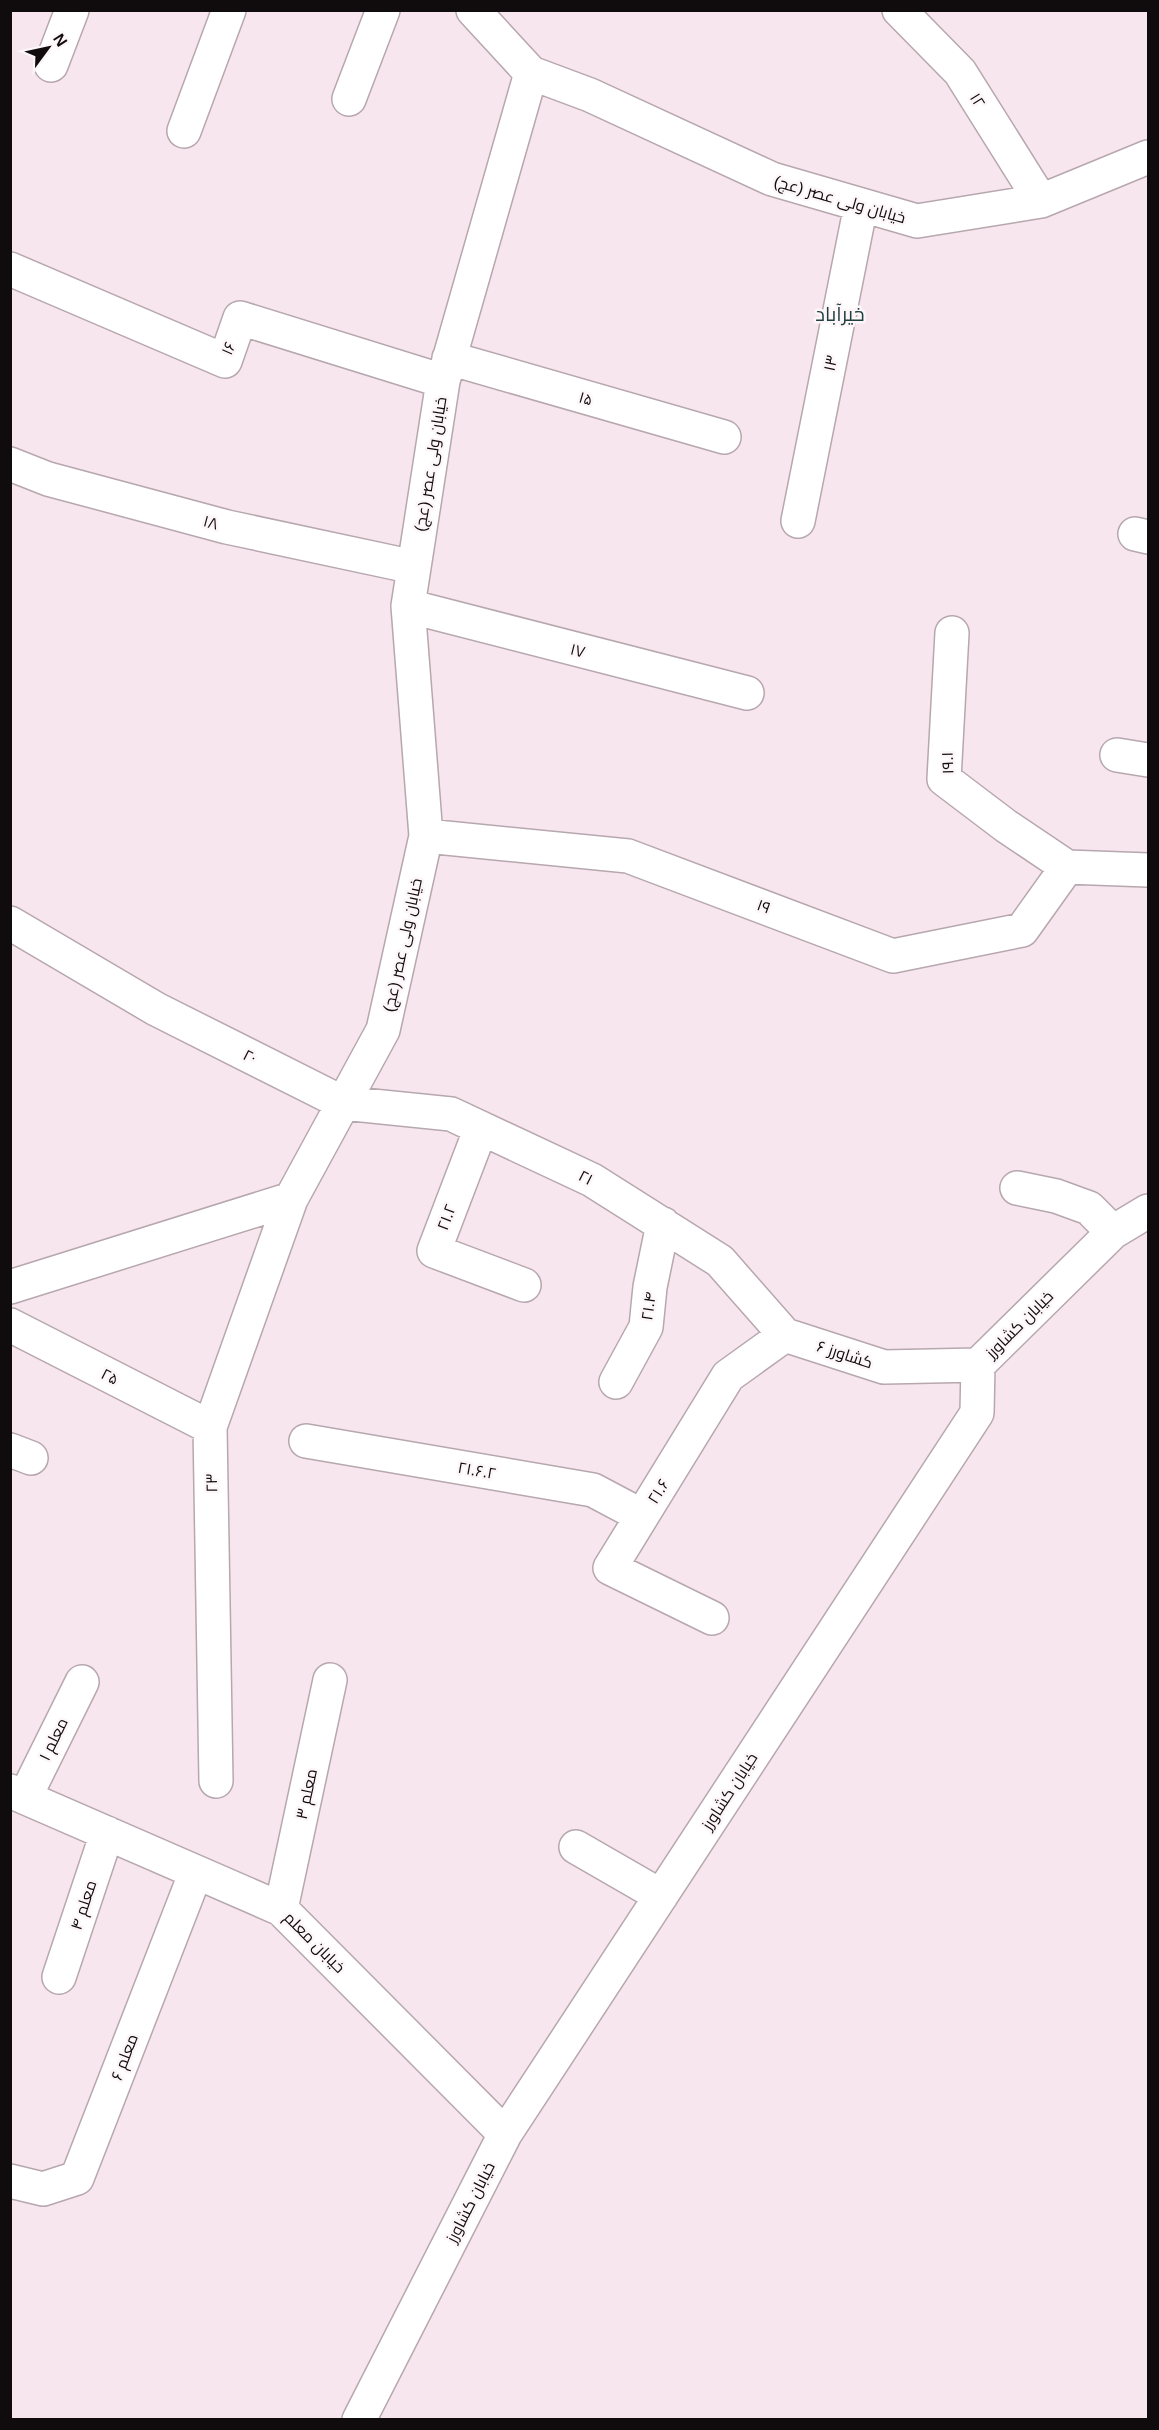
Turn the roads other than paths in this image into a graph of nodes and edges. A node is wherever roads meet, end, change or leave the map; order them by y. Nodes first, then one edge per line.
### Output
1 (72, 10) edge
2 (229, 10) edge
3 (384, 10) edge
4 (473, 10) edge
5 (899, 10) edge
6 (51, 65) dead end
7 (531, 73) junction
8 (349, 99) dead end
9 (184, 130) dead end
10 (1149, 157) edge
11 (1041, 201) junction
12 (861, 206) junction
13 (10, 269) edge
14 (446, 369) junction
15 (724, 437) dead end
16 (10, 464) edge
17 (798, 521) dead end
18 (414, 567) junction
19 (408, 606) junction
20 (952, 633) dead end
21 (747, 693) dead end
22 (1117, 755) dead end
23 (1149, 760) edge
24 (426, 836) junction
25 (1067, 867) junction
26 (1149, 870) edge
27 (10, 923) edge
28 (343, 1103) junction
29 (481, 1128) junction
30 (1017, 1188) dead end
31 (291, 1198) junction
32 (1149, 1211) edge
33 (663, 1224) junction
34 (1113, 1232) junction
35 (524, 1285) dead end
36 (10, 1287) edge
37 (10, 1324) edge
38 (785, 1335) junction
39 (978, 1365) junction
40 (616, 1382) dead end
41 (210, 1427) junction
42 (306, 1441) dead end
43 (642, 1516) junction
44 (712, 1618) dead end
45 (330, 1680) dead end
46 (82, 1682) dead end
47 (216, 1781) dead end
48 (18, 1794) edge
49 (106, 1833) junction
50 (576, 1847) dead end
51 (196, 1872) junction
52 (661, 1896) junction
53 (281, 1908) junction
54 (59, 1977) dead end
55 (505, 2134) junction
56 (10, 2181) edge
57 (359, 2420) edge

1 - 6 street
2 - 9 street
3 - 8 street
4 - 7 street
5 - 11 street, ۱۲
7 - 12 street, خیابان ولی عصر (عج)
7 - 14 street, خیابان ولی عصر (عج)
10 - 11 street, خیابان ولی عصر (عج)
11 - 12 street, خیابان ولی عصر (عج)
12 - 17 street, ۱۳
13 - 14 street, ۱۶
14 - 15 street, ۱۵
14 - 18 street, خیابان ولی عصر (عج)
16 - 18 street, ۱۸
18 - 19 street, خیابان ولی عصر (عج)
19 - 21 street, ۱۷
19 - 24 street, خیابان ولی عصر (عج)
20 - 25 street, ۱۹.۱
22 - 23 street
24 - 25 street, ۱۹
24 - 28 street, خیابان ولی عصر (عج)
25 - 26 street
27 - 28 street, ۲۰
28 - 29 street, ۲۱
28 - 31 street, خیابان ولی عصر (عج)
29 - 33 street, ۲۱
29 - 35 street, ۲۱.۲
30 - 34 street
31 - 36 street
31 - 41 street, ۲۳
32 - 34 street, خیابان کشاورز
33 - 38 street, ۲۱
33 - 40 street, ۲۱.۴
34 - 39 street, خیابان کشاورز
37 - 41 street, ۲۵
38 - 39 street, ۶ کشاورز
38 - 43 street, ۲۱.۶
39 - 52 street, خیابان کشاورز
41 - 47 street, ۲۳
42 - 43 street, ۲۱.۶.۲
43 - 44 street, ۲۱.۶
45 - 53 street, ۳ معلم
46 - 48 street, ۱ معلم
48 - 49 street, خیابان معلم
49 - 51 street, خیابان معلم
49 - 54 street, ۴ معلم
50 - 52 street
51 - 53 street, خیابان معلم
51 - 56 street, ۶ معلم
52 - 55 street, خیابان کشاورز
53 - 55 street, خیابان معلم
55 - 57 street, خیابان کشاورز

